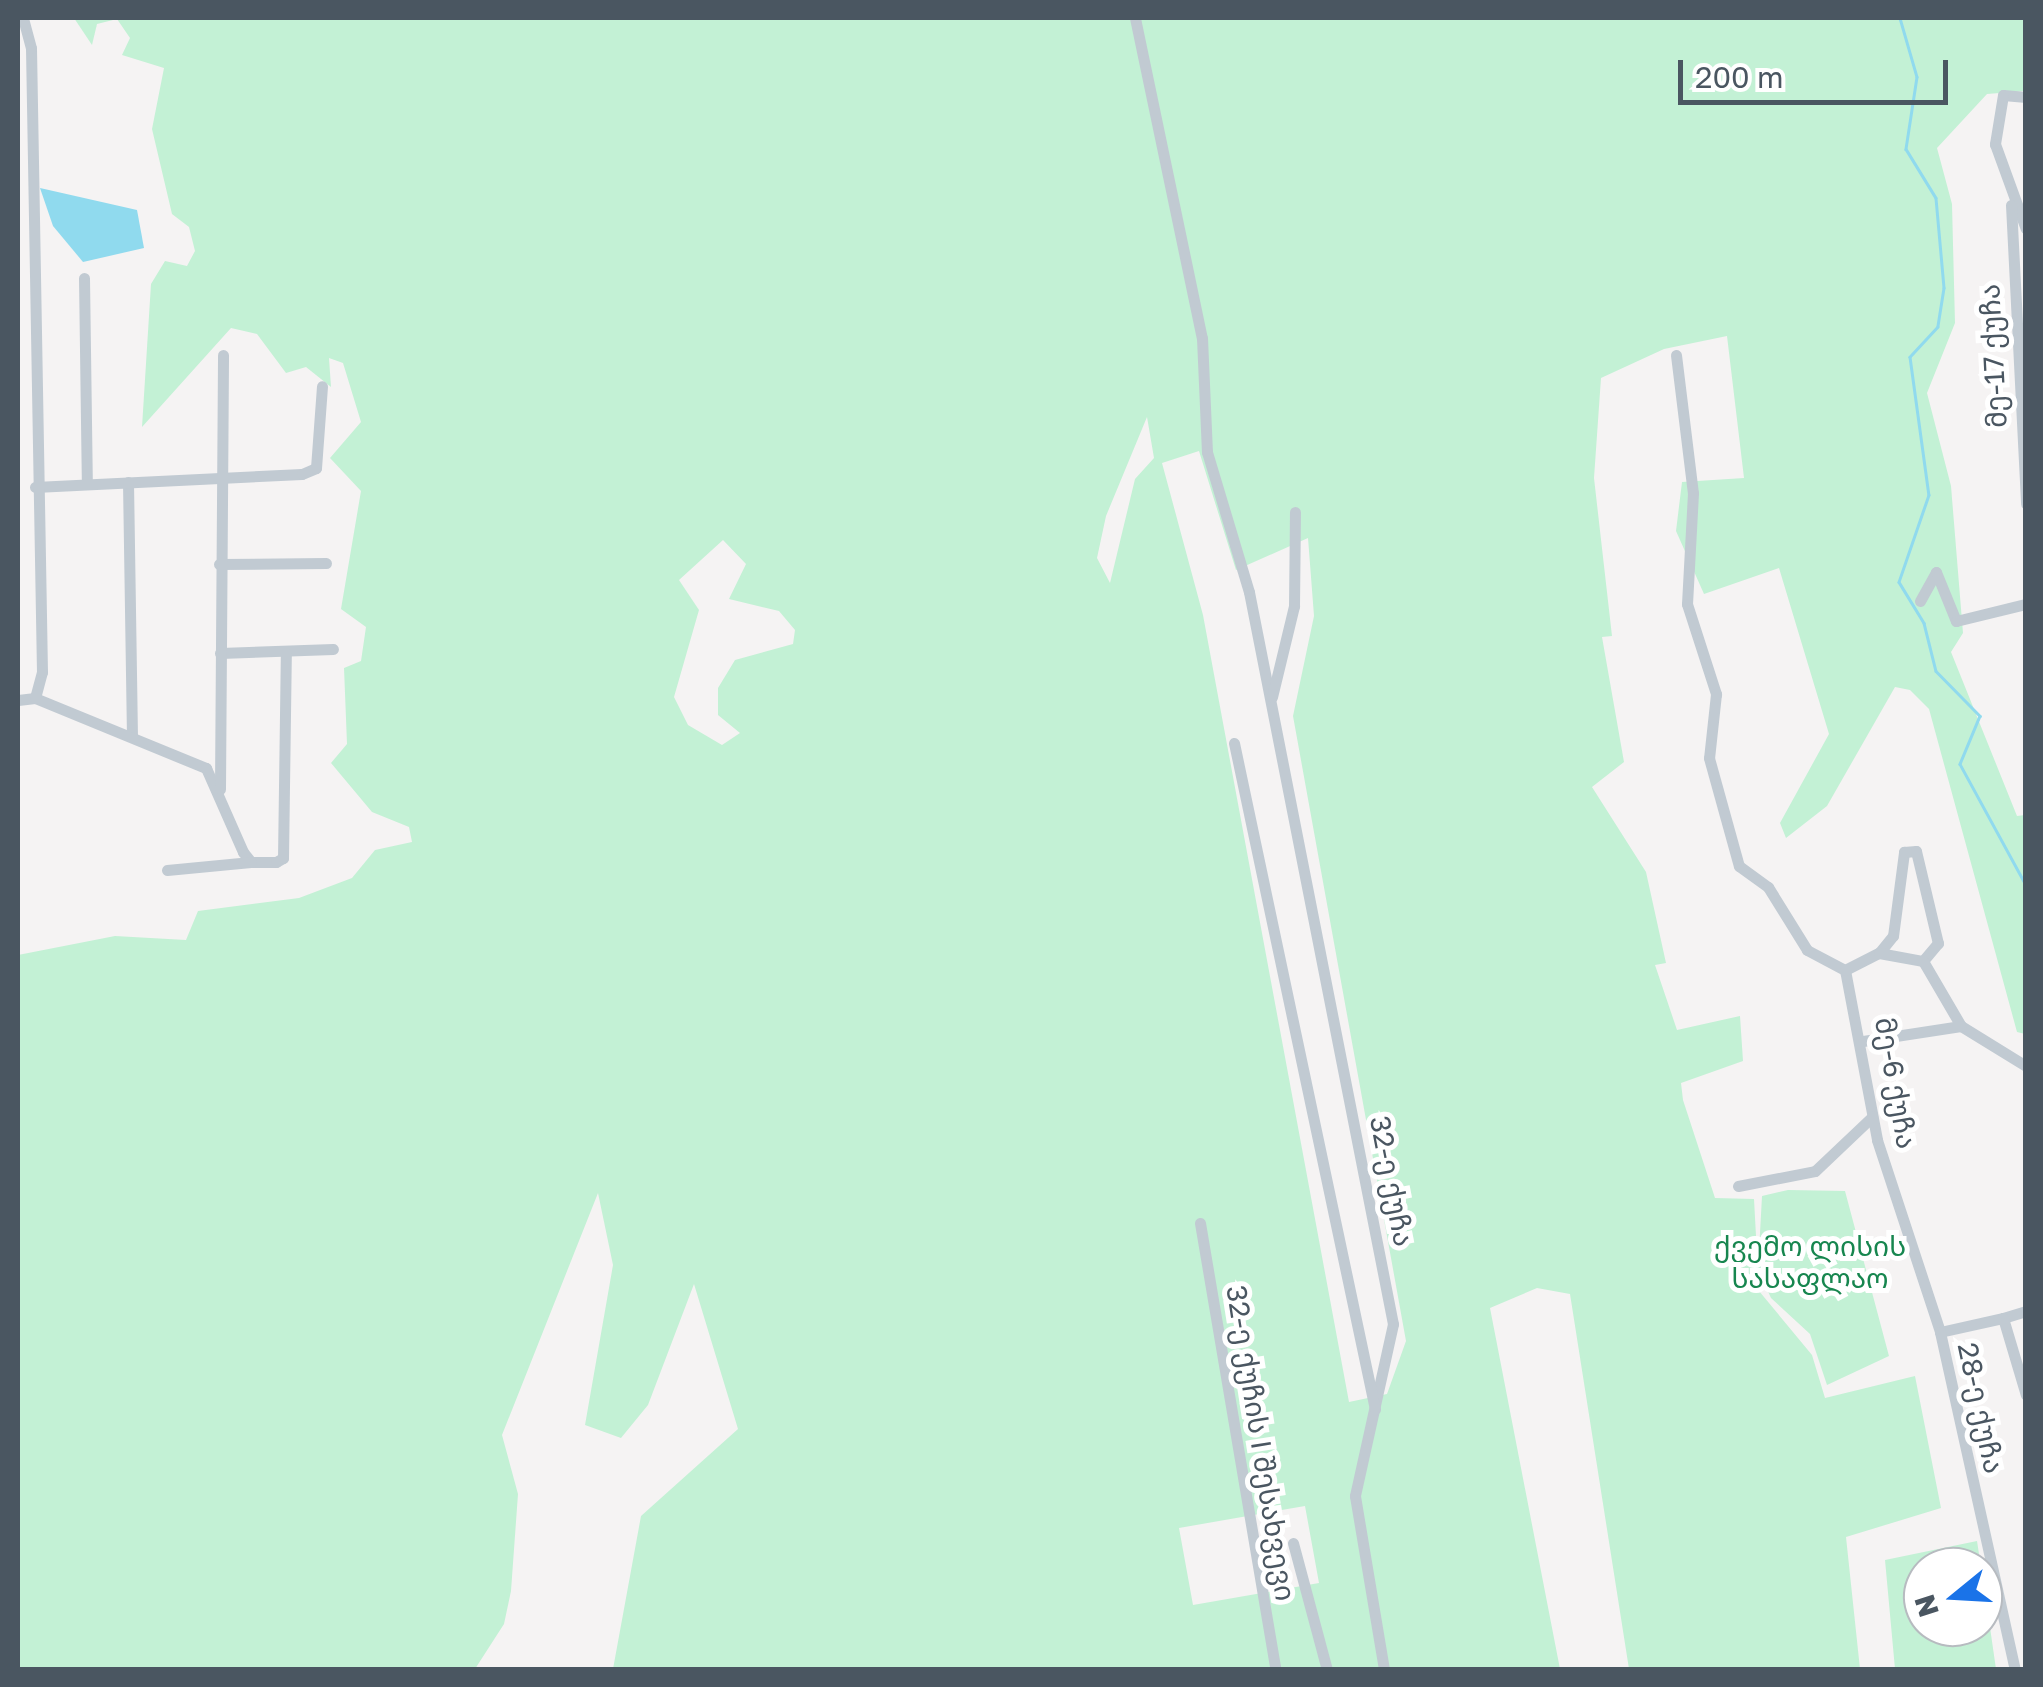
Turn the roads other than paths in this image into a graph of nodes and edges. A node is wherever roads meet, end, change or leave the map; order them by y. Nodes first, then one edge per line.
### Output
1 (23, 18) edge
2 (1135, 18) edge
3 (2026, 97) edge
4 (2010, 206) junction
5 (2026, 229) edge
6 (84, 278) dead end
7 (1676, 355) dead end
8 (223, 356) dead end
9 (322, 386) dead end
10 (219, 477) junction
11 (128, 482) junction
12 (87, 484) junction
13 (35, 487) junction
14 (2026, 504) edge
15 (1295, 512) dead end
16 (326, 562) dead end
17 (220, 564) junction
18 (1920, 601) dead end
19 (2026, 604) edge
20 (333, 649) dead end
21 (220, 653) junction
22 (286, 653) junction
23 (35, 698) junction
24 (18, 700) edge
25 (1271, 701) junction
26 (132, 735) junction
27 (1234, 743) dead end
28 (220, 789) junction
29 (251, 862) junction
30 (167, 870) dead end
31 (1879, 953) junction
32 (1922, 961) junction
33 (1845, 970) junction
34 (1962, 1026) junction
35 (1862, 1041) junction
36 (2026, 1066) edge
37 (1872, 1117) junction
38 (1738, 1186) dead end
39 (1200, 1224) dead end
40 (2026, 1311) edge
41 (2003, 1318) junction
42 (1940, 1332) junction
43 (2026, 1395) edge
44 (1375, 1409) junction
45 (1293, 1544) dead end
46 (1276, 1670) edge
47 (1328, 1670) edge
48 (1384, 1670) edge
49 (2016, 1670) edge

1 - 13 street
2 - 25 street, 32-ე ქუჩა
3 - 4 street
4 - 5 street
4 - 14 street, მე-17 ქუჩა
6 - 12 street
7 - 33 street
8 - 10 street
9 - 10 street
10 - 11 street
10 - 17 street
11 - 12 street
11 - 26 street
12 - 13 street
13 - 23 street
15 - 25 street
16 - 17 street
17 - 21 street
18 - 19 street
20 - 22 street
21 - 22 street
21 - 28 street
22 - 29 street
23 - 24 street
23 - 26 street
25 - 44 street, 32-ე ქუჩა
26 - 28 street
27 - 44 street
28 - 29 street
29 - 30 street
31 - 32 street
31 - 32 street
31 - 33 street
32 - 34 street
33 - 35 street, მე-6 ქუჩა
34 - 35 street
34 - 36 street
35 - 37 street, მე-6 ქუჩა
37 - 38 street
37 - 42 street, მე-6 ქუჩა
39 - 46 street, 32-ე ქუჩის I შესახვევი
40 - 41 street
41 - 42 street
41 - 43 street
42 - 49 street, 28-ე ქუჩა
44 - 48 street, 32-ე ქუჩა
45 - 47 street

